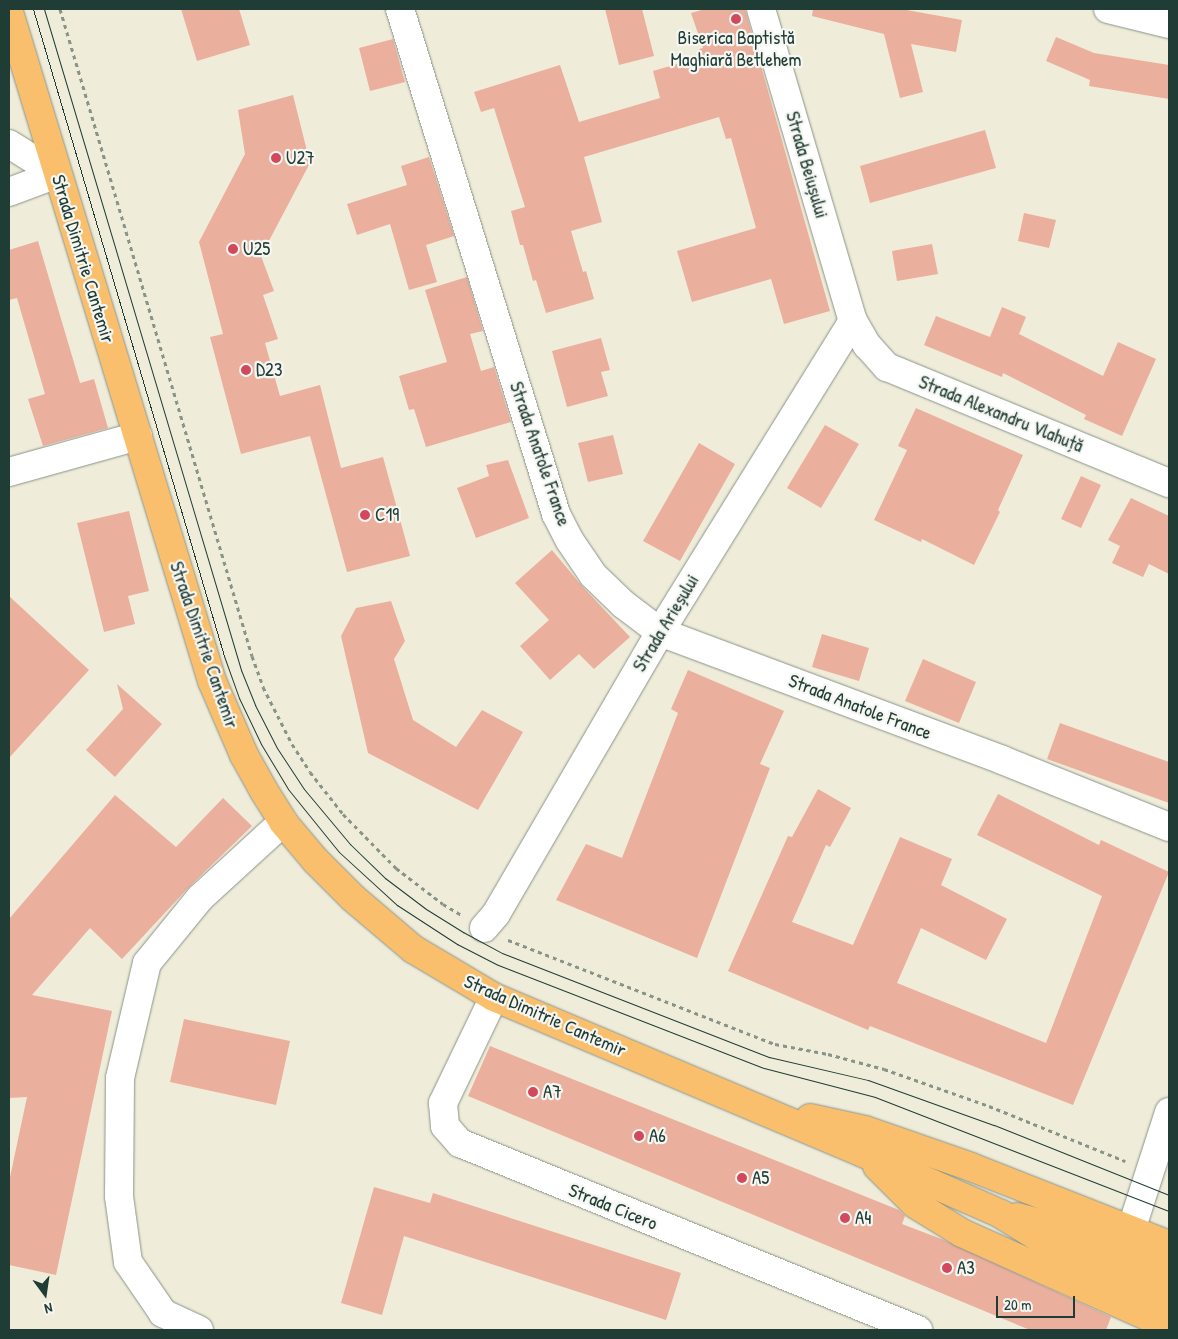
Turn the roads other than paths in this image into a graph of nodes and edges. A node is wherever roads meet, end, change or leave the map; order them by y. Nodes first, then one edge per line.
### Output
1 (400, 9) edge
2 (761, 9) edge
3 (1108, 9) edge
4 (9, 16) edge
5 (1169, 24) edge
6 (9, 144) edge
7 (57, 174) junction
8 (9, 192) edge
9 (853, 322) junction
10 (138, 436) junction
11 (9, 472) edge
12 (1169, 483) edge
13 (660, 632) junction
14 (284, 822) junction
15 (1169, 827) edge
16 (484, 928) road end
17 (494, 997) junction
18 (767, 1112) junction
19 (1169, 1112) edge
20 (863, 1153) junction
21 (1001, 1214) junction
22 (1131, 1230) junction
23 (1169, 1246) edge
24 (1169, 1268) edge
25 (1169, 1298) edge
26 (1169, 1326) edge
27 (199, 1330) edge
28 (918, 1330) edge

1 - 13 street, Strada Anatole France
2 - 9 street, Strada Beiușului
3 - 5 street
4 - 7 main road, Strada Dimitrie Cantemir
6 - 7 street
7 - 8 street
7 - 10 main road, Strada Dimitrie Cantemir
9 - 12 street, Strada Alexandru Vlahuță
9 - 13 street, Strada Arieșului
10 - 11 street
10 - 14 main road, Strada Dimitrie Cantemir
13 - 15 street, Strada Anatole France
13 - 16 street, Strada Arieșului
14 - 17 main road, Strada Dimitrie Cantemir
14 - 27 street
17 - 18 main road, Strada Dimitrie Cantemir
17 - 28 street, Strada Cicero
18 - 20 main road, Strada Dimitrie Cantemir
18 - 22 main road
19 - 22 street
20 - 21 main road, Strada Dimitrie Cantemir
20 - 26 main road
21 - 24 main road, Strada Dimitrie Cantemir
21 - 25 main road, Strada Dimitrie Cantemir
22 - 23 main road

